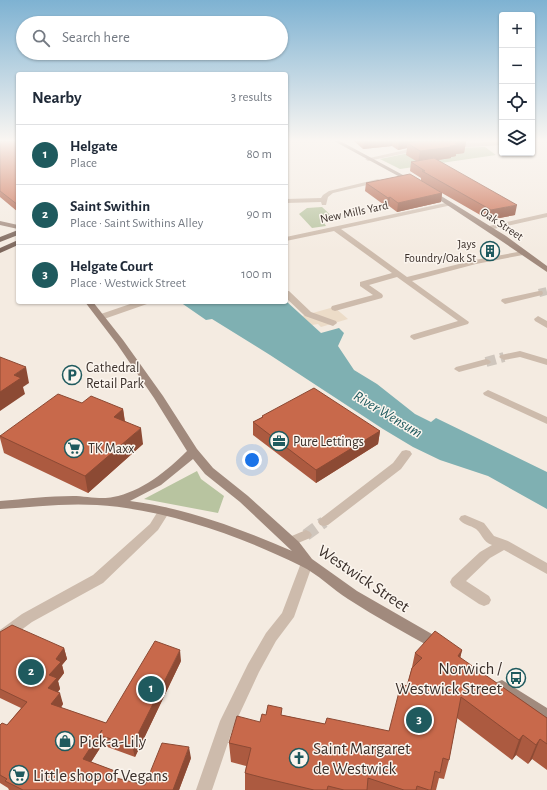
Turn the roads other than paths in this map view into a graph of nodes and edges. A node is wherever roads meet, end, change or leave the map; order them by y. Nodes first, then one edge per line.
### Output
1 (393, 178) edge
2 (407, 178) edge
3 (331, 184) dead end
4 (417, 184) edge
5 (341, 188) junction
6 (424, 188) edge
7 (288, 201) edge
8 (450, 204) junction
9 (547, 216) edge
10 (0, 223) edge
11 (16, 227) edge
12 (334, 228) junction
13 (489, 228) junction
14 (16, 233) edge
15 (288, 239) edge
16 (0, 240) edge
17 (16, 244) edge
18 (0, 251) edge
19 (523, 253) junction
20 (547, 270) edge
21 (398, 274) junction
22 (406, 280) junction
23 (539, 293) tunnel mouth
24 (288, 295) edge
25 (505, 300) dead end
26 (91, 304) edge
27 (138, 304) edge
28 (335, 308) dead end
29 (101, 316) junction
30 (538, 319) dead end
31 (333, 323) dead end
32 (547, 325) edge
33 (414, 337) dead end
34 (504, 357) tunnel mouth
35 (486, 362) tunnel mouth
36 (547, 362) edge
37 (459, 369) dead end
38 (488, 393) dead end
39 (547, 421) edge
40 (193, 452) junction
41 (406, 454) dead end
42 (109, 502) junction
43 (0, 505) edge
44 (164, 511) junction
45 (465, 518) dead end
46 (324, 522) tunnel mouth
47 (306, 534) tunnel mouth
48 (291, 542) junction
49 (504, 544) junction
50 (307, 563) junction
51 (547, 569) edge
52 (484, 600) dead end
53 (0, 638) edge
54 (451, 653) edge
55 (490, 679) edge
56 (547, 717) edge
57 (204, 790) edge

1 - 5 street
2 - 4 street
3 - 5 street
5 - 7 street
6 - 8 street, Oak Street
8 - 12 street, New Mills Yard
8 - 13 street, Oak Street
9 - 13 street
10 - 11 street
12 - 15 street, New Mills Yard
12 - 21 street
13 - 19 street, Oak Street
14 - 16 main road
17 - 18 main road
19 - 20 street, Oak Street
19 - 22 street
21 - 22 street
21 - 28 street
22 - 33 street
23 - 25 street
24 - 31 street
26 - 29 street, Westwick Street
27 - 29 street
29 - 40 street, Westwick Street
30 - 32 street
34 - 36 street
35 - 37 street
38 - 39 street
40 - 42 street
40 - 48 street, Westwick Street
41 - 46 street
42 - 43 street
42 - 44 street
44 - 50 street
44 - 53 street
45 - 49 street
47 - 48 street
48 - 50 street, Westwick Street
49 - 51 street
49 - 52 street
50 - 54 street, Westwick Street
50 - 57 street
55 - 56 street

